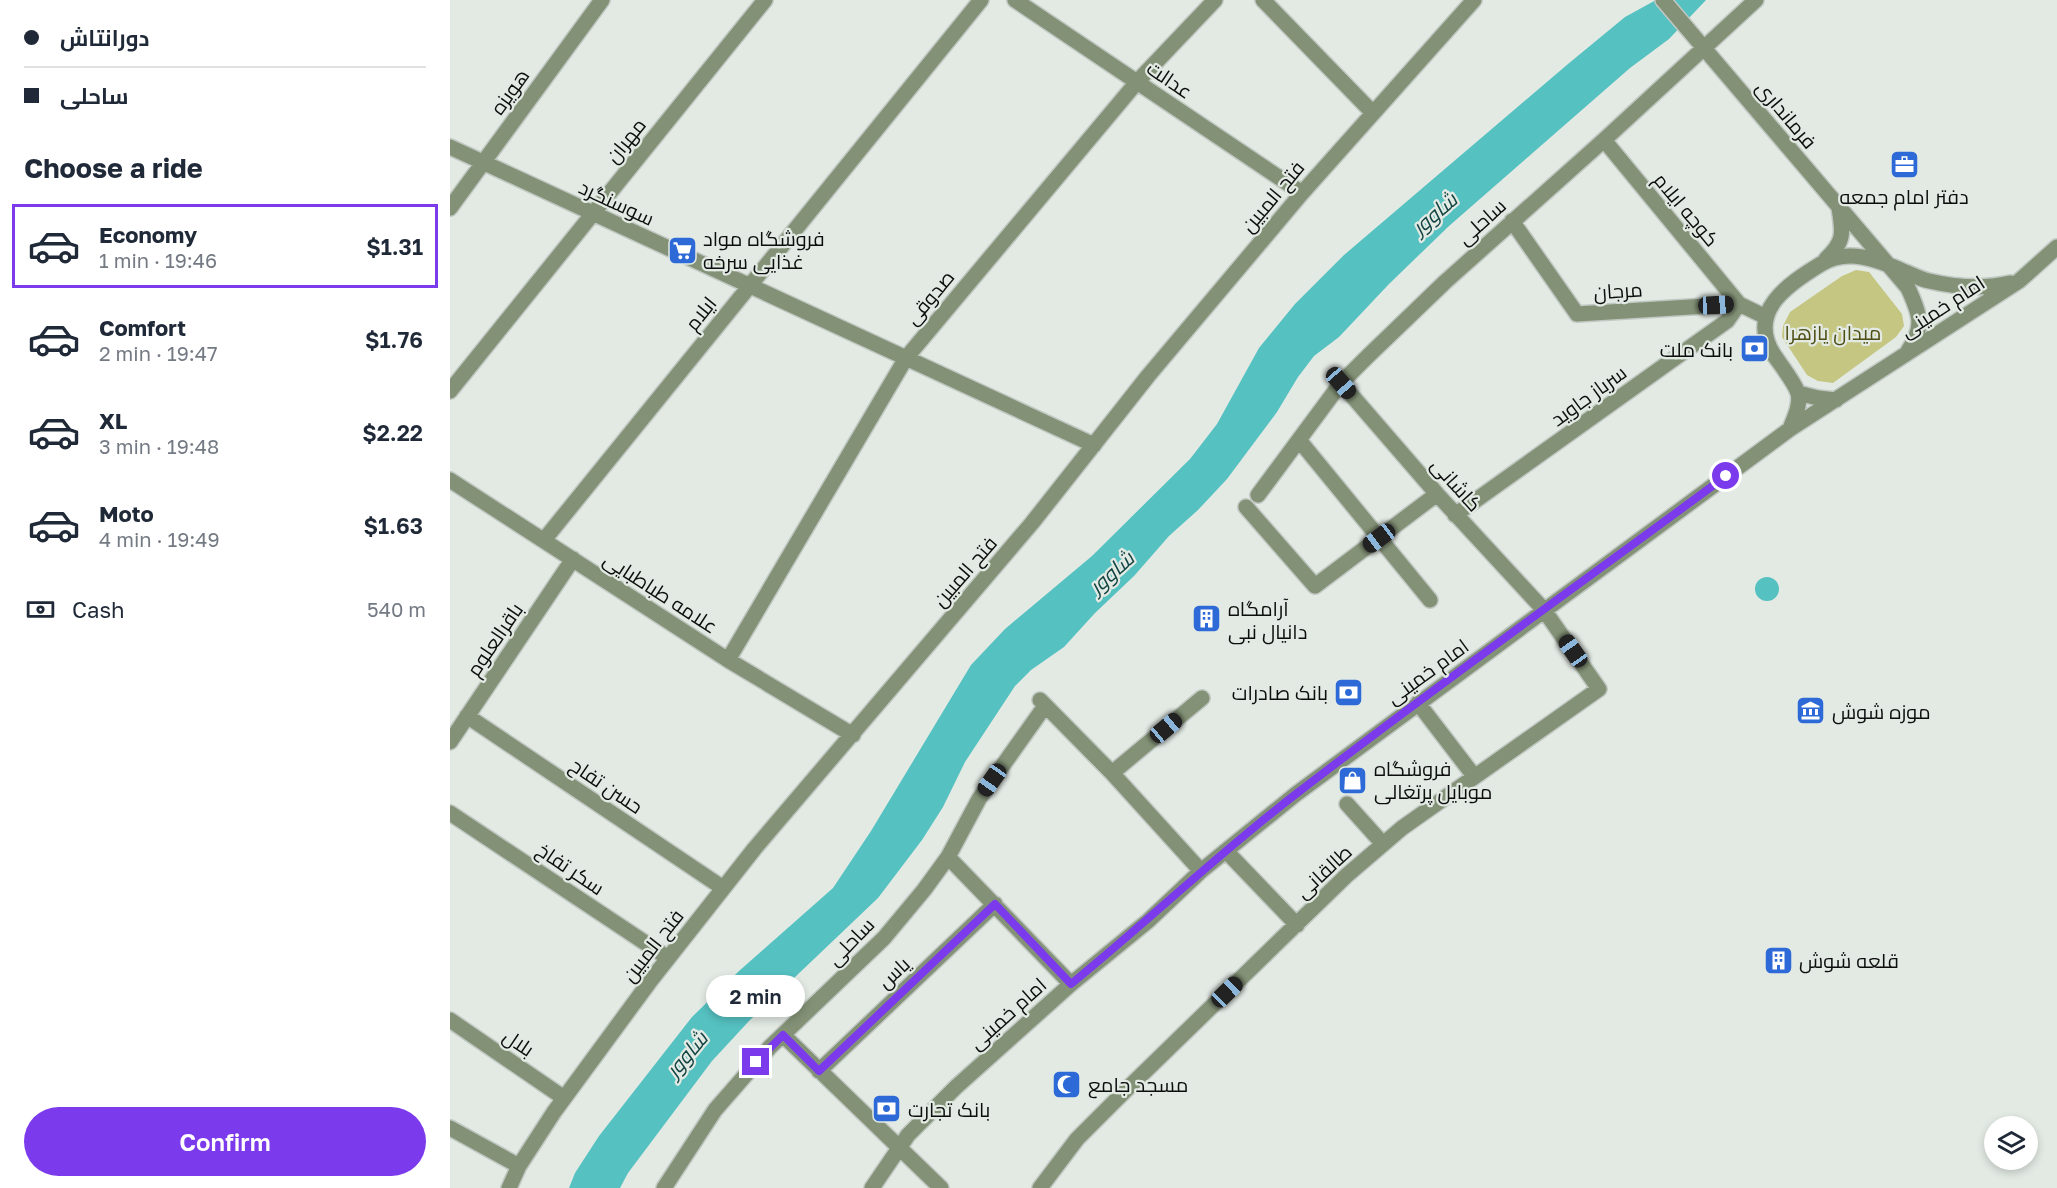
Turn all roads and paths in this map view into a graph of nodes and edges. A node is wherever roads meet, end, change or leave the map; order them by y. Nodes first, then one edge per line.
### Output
1 (602, 0) edge
2 (765, 0) edge
3 (981, 0) edge
4 (1015, 0) edge
5 (1215, 0) edge
6 (1263, 0) edge
7 (1474, 0) edge
8 (1662, 0) edge
9 (1756, 0) edge
10 (1699, 43) junction
11 (1137, 82) junction
12 (1373, 113) junction
13 (1604, 140) junction
14 (450, 147) edge
15 (483, 163) junction
16 (1302, 193) junction
17 (450, 208) edge
18 (1839, 208) junction
19 (593, 214) junction
20 (1512, 221) junction
21 (2057, 247) edge
22 (1824, 262) junction
23 (1888, 265) junction
24 (2019, 281) junction
25 (749, 286) junction
26 (1739, 304) junction
27 (1766, 317) junction
28 (1905, 355) junction
29 (906, 358) junction
30 (1341, 383) junction
31 (450, 391) edge
32 (1798, 393) junction
33 (1836, 400) junction
34 (1790, 429) junction
35 (1299, 440) junction
36 (1094, 445) junction
37 (450, 480) edge
38 (1437, 494) junction
39 (1258, 495) dead end
40 (1246, 507) dead end
41 (1455, 515) junction
42 (1379, 538) junction
43 (544, 540) junction
44 (573, 560) junction
45 (1430, 600) dead end
46 (1544, 610) junction
47 (728, 660) junction
48 (1202, 698) dead end
49 (1418, 703) junction
50 (467, 716) junction
51 (852, 735) junction
52 (450, 742) edge
53 (1112, 773) junction
54 (1474, 776) junction
55 (1347, 804) dead end
56 (450, 813) edge
57 (1383, 844) junction
58 (1226, 851) junction
59 (948, 856) junction
60 (1201, 872) junction
61 (723, 888) junction
62 (995, 904) junction
63 (1297, 925) junction
64 (668, 958) junction
65 (1071, 984) junction
66 (450, 1020) edge
67 (783, 1035) junction
68 (819, 1071) junction
69 (564, 1098) junction
70 (450, 1128) edge
71 (899, 1149) junction
72 (519, 1166) junction
73 (509, 1188) edge
74 (519, 1188) edge
75 (664, 1188) edge
76 (872, 1188) edge
77 (941, 1188) edge
78 (1040, 1188) edge

1 - 15 street, هویزه
2 - 19 street, مهران
3 - 25 street, ایلام
4 - 11 street, عدالت
5 - 11 street, صدوقی
6 - 12 street
7 - 12 street, فتح المبین
8 - 10 street, فرمانداری
9 - 10 street, ساحلی
10 - 13 street, ساحلی
10 - 18 street, فرمانداری
11 - 16 street, عدالت
11 - 29 street, صدوقی
12 - 16 street, فتح المبین
13 - 20 street, ساحلی
13 - 26 street, کوچه ایلام
14 - 15 street, سوسنگرد
15 - 17 street, هویزه
15 - 19 street, سوسنگرد
16 - 36 street, فتح المبین
18 - 22 street
18 - 23 street, فرمانداری
19 - 25 street, سوسنگرد
19 - 31 street, مهران
20 - 26 street, مرجان
20 - 30 street, ساحلی
21 - 24 street, امام خمینی
22 - 23 street
22 - 27 street
23 - 24 street
23 - 28 street
24 - 28 street, امام خمینی
25 - 29 street, سوسنگرد
25 - 43 street, ایلام
26 - 27 street
26 - 41 street, سرباز جاوید
27 - 32 street
28 - 33 street, امام خمینی
29 - 36 street, سوسنگرد
29 - 47 street, صدوقی
30 - 35 street, ساحلی
30 - 38 street, کاشانی
32 - 33 street
32 - 34 street
33 - 34 street, امام خمینی
34 - 46 street, امام خمینی
35 - 39 street, ساحلی
35 - 42 street
36 - 51 street, فتح المبین
37 - 43 street, علامه طباطبایی
38 - 41 street, کاشانی
38 - 42 street
40 - 42 street
41 - 46 street, کاشانی
42 - 45 street
43 - 44 street, علامه طباطبایی
44 - 47 street, علامه طباطبایی
44 - 50 street, باقرالعلوم
46 - 49 street, امام خمینی
46 - 54 street, طالقانی
47 - 51 street, علامه طباطبایی
48 - 53 street
49 - 54 street
49 - 58 street, امام خمینی
50 - 52 street, باقرالعلوم
50 - 61 street, حسن تفاح
51 - 61 street, فتح المبین
53 - 59 street, ساحلی
53 - 60 street
54 - 57 street, طالقانی
55 - 57 street
56 - 64 street, سکر تفاخ
57 - 63 street, طالقانی
58 - 60 street, امام خمینی
58 - 63 street
59 - 62 street
59 - 67 street, ساحلی
60 - 65 street, امام خمینی
61 - 64 street, فتح المبین
62 - 65 street
62 - 68 street, یاس
63 - 78 street, طالقانی
64 - 69 street, فتح المبین
65 - 71 street, امام خمینی
66 - 69 street, بلال
67 - 68 street
67 - 75 street, ساحلی
68 - 71 street
69 - 72 street, فتح المبین
70 - 72 street
71 - 76 street, امام خمینی
71 - 77 street
72 - 73 street, فتح المبین
72 - 74 street

